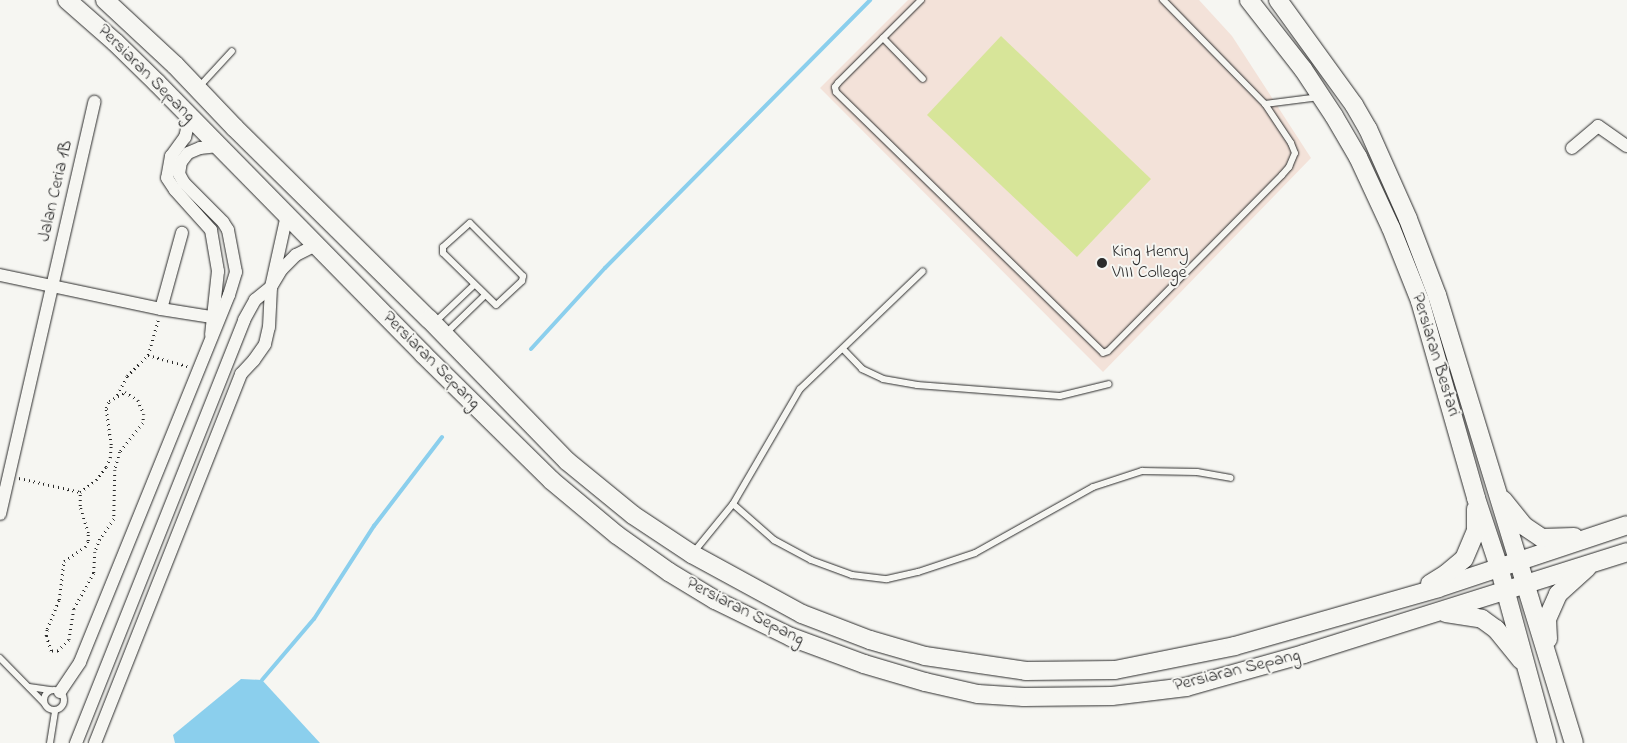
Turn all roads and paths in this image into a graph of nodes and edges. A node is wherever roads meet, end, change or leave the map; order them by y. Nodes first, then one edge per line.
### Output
1 (67, 0) edge
2 (105, 0) edge
3 (921, 0) edge
4 (1163, 0) edge
5 (1249, 0) edge
6 (1278, 0) edge
7 (883, 38) junction
8 (232, 51) dead end
9 (923, 79) dead end
10 (198, 89) junction
11 (1322, 97) junction
12 (94, 102) dead end
13 (1265, 104) junction
14 (190, 116) junction
15 (218, 146) junction
16 (1627, 146) edge
17 (1572, 148) dead end
18 (307, 199) junction
19 (287, 216) junction
20 (182, 233) dead end
21 (316, 245) junction
22 (923, 271) dead end
23 (0, 275) edge
24 (474, 285) junction
25 (271, 286) junction
26 (52, 288) junction
27 (484, 296) junction
28 (161, 309) junction
29 (216, 318) junction
30 (438, 329) junction
31 (843, 349) junction
32 (423, 354) junction
33 (148, 355) junction
34 (198, 369) junction
35 (1109, 384) dead end
36 (117, 395) junction
37 (9, 476) junction
38 (1230, 478) dead end
39 (1495, 490) junction
40 (80, 492) junction
41 (1476, 498) junction
42 (732, 504) junction
43 (0, 514) edge
44 (1627, 525) edge
45 (1592, 536) junction
46 (1627, 552) edge
47 (692, 554) junction
48 (1607, 558) junction
49 (1519, 561) junction
50 (1499, 567) junction
51 (1526, 584) junction
52 (1506, 591) junction
53 (1406, 598) junction
54 (1424, 616) junction
55 (0, 658) edge
56 (1549, 660) junction
57 (1527, 669) junction
58 (29, 687) junction
59 (55, 691) junction
60 (44, 703) junction
61 (55, 710) junction
62 (50, 743) edge
63 (76, 743) edge
64 (95, 743) edge
65 (1547, 743) edge
66 (1574, 743) edge

1 - 14 street, Persiaran Sepang
2 - 10 street, Persiaran Sepang
3 - 7 lane
4 - 13 lane
5 - 11 street, Persiaran Bestari
6 - 39 street, Persiaran Bestari
7 - 9 lane
7 - 13 lane
8 - 10 lane
10 - 18 street, Persiaran Sepang
11 - 13 lane
11 - 41 street, Persiaran Bestari
12 - 26 street, Jalan Ceria 1B
14 - 15 street, Persiaran Sepang
14 - 29 street
15 - 19 street, Persiaran Sepang
15 - 29 street
16 - 17 street
18 - 30 street, Persiaran Sepang
18 - 32 street
19 - 21 street, Persiaran Sepang
19 - 25 street
20 - 28 street
21 - 25 street
21 - 32 street, Persiaran Sepang
22 - 31 lane
23 - 26 street
24 - 27 lane
24 - 27 lane
24 - 30 lane
25 - 63 street
25 - 64 street
26 - 28 street
26 - 37 street, Jalan Ceria 1B
27 - 30 lane
28 - 29 street
28 - 33 path
29 - 34 street
30 - 47 street, Persiaran Sepang
31 - 35 lane
31 - 42 lane
32 - 54 street, Persiaran Sepang
33 - 34 path
33 - 36 path
34 - 59 street
36 - 40 path
36 - 40 path
37 - 40 path
37 - 43 street, Jalan Ceria 1B
38 - 42 lane
39 - 45 street
39 - 49 street, Persiaran Bestari
41 - 50 street, Persiaran Bestari
41 - 53 street
42 - 47 lane
44 - 45 street, Persiaran Sepang
45 - 49 street, Persiaran Sepang
46 - 48 street, Persiaran Sepang
47 - 53 street, Persiaran Sepang
48 - 51 street, Persiaran Sepang
48 - 56 street
49 - 50 street, Persiaran Sepang
49 - 51 street, Persiaran Bestari
50 - 52 street, Persiaran Bestari
50 - 53 street, Persiaran Sepang
51 - 52 street, Persiaran Sepang
51 - 56 street, Persiaran Bestari
52 - 54 street, Persiaran Sepang
52 - 57 street, Persiaran Bestari
54 - 57 street
55 - 58 lane
56 - 66 street, Persiaran Bestari
57 - 65 street, Persiaran Bestari
58 - 59 lane
58 - 60 lane
59 - 60 lane
59 - 61 lane
60 - 61 lane
61 - 62 lane

